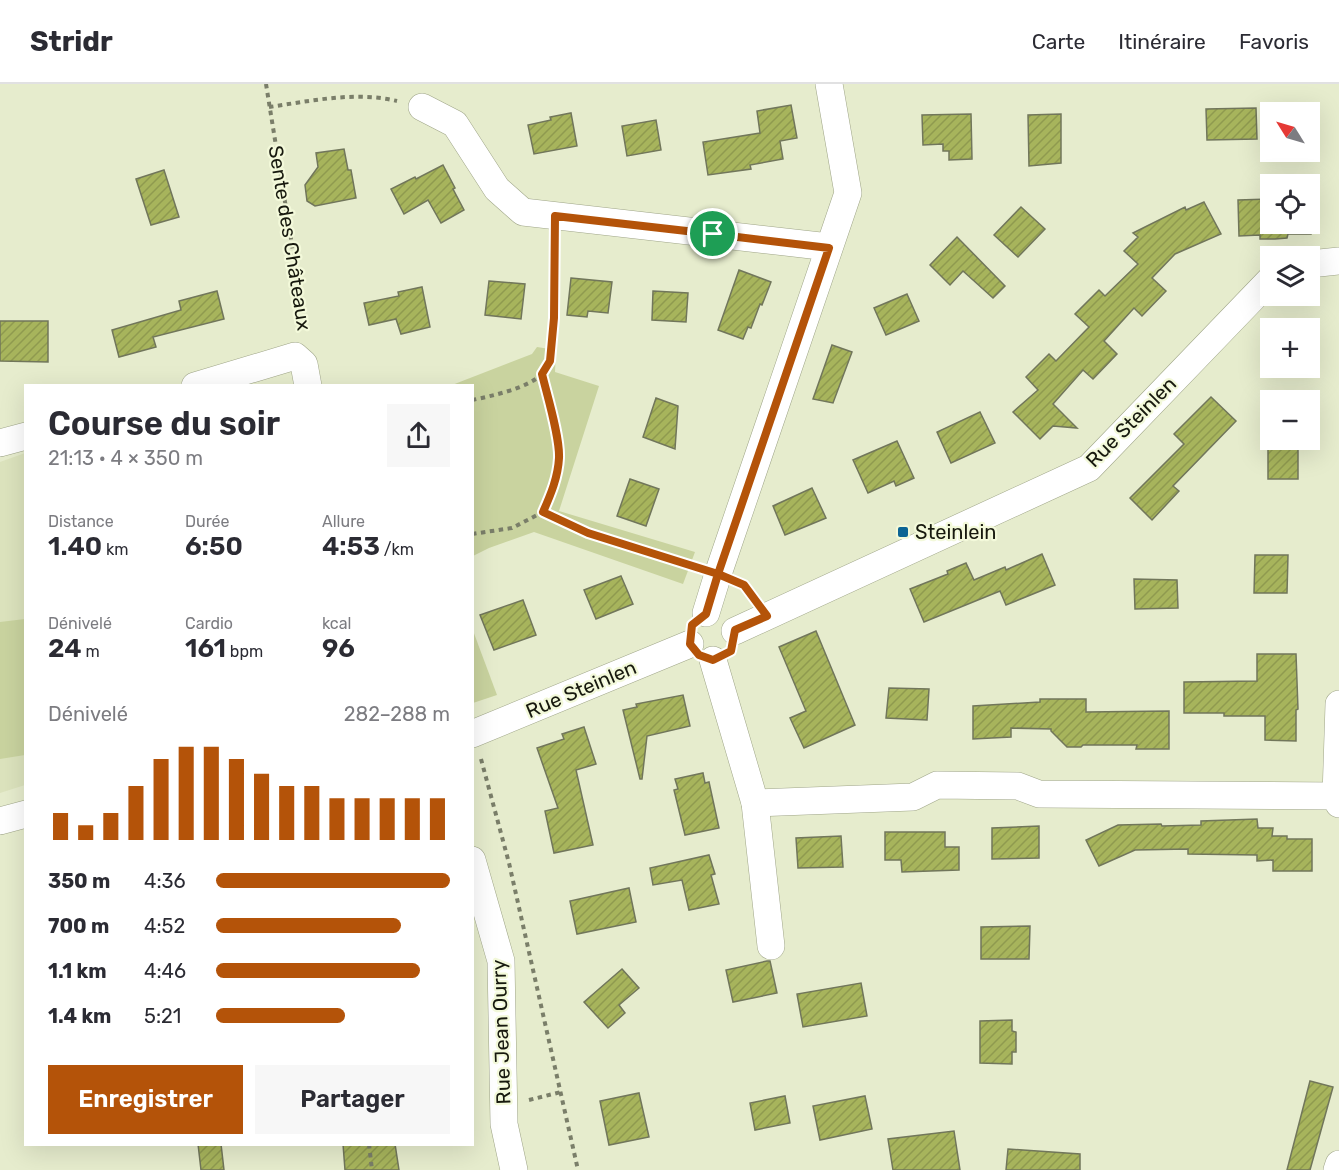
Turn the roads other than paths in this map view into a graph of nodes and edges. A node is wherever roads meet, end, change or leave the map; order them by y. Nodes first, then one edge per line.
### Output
1 (829, 84) edge
2 (422, 107) road end
3 (829, 248) junction
4 (1339, 261) edge
5 (1320, 263) edge
6 (1260, 290) edge
7 (202, 384) edge
8 (308, 384) edge
9 (24, 437) edge
10 (0, 443) edge
11 (706, 614) junction
12 (735, 630) junction
13 (690, 644) junction
14 (713, 660) junction
15 (1339, 704) edge
16 (474, 733) edge
17 (1338, 800) edge
18 (755, 803) junction
19 (24, 815) edge
20 (0, 821) edge
21 (474, 867) edge
22 (771, 946) dead end
23 (1339, 1164) edge
24 (514, 1170) edge
25 (1337, 1170) edge

1 - 3 street
2 - 3 street
3 - 11 street
4 - 5 street
6 - 12 street, Rue Steinlen
7 - 8 street, Sente des Châteaux
9 - 10 street
11 - 12 street
11 - 13 street
12 - 14 street
13 - 14 street
13 - 16 street, Rue Steinlen
14 - 18 street
15 - 17 street
17 - 18 street
18 - 22 street
19 - 20 street
21 - 24 street, Rue Jean Ourry
23 - 25 street

